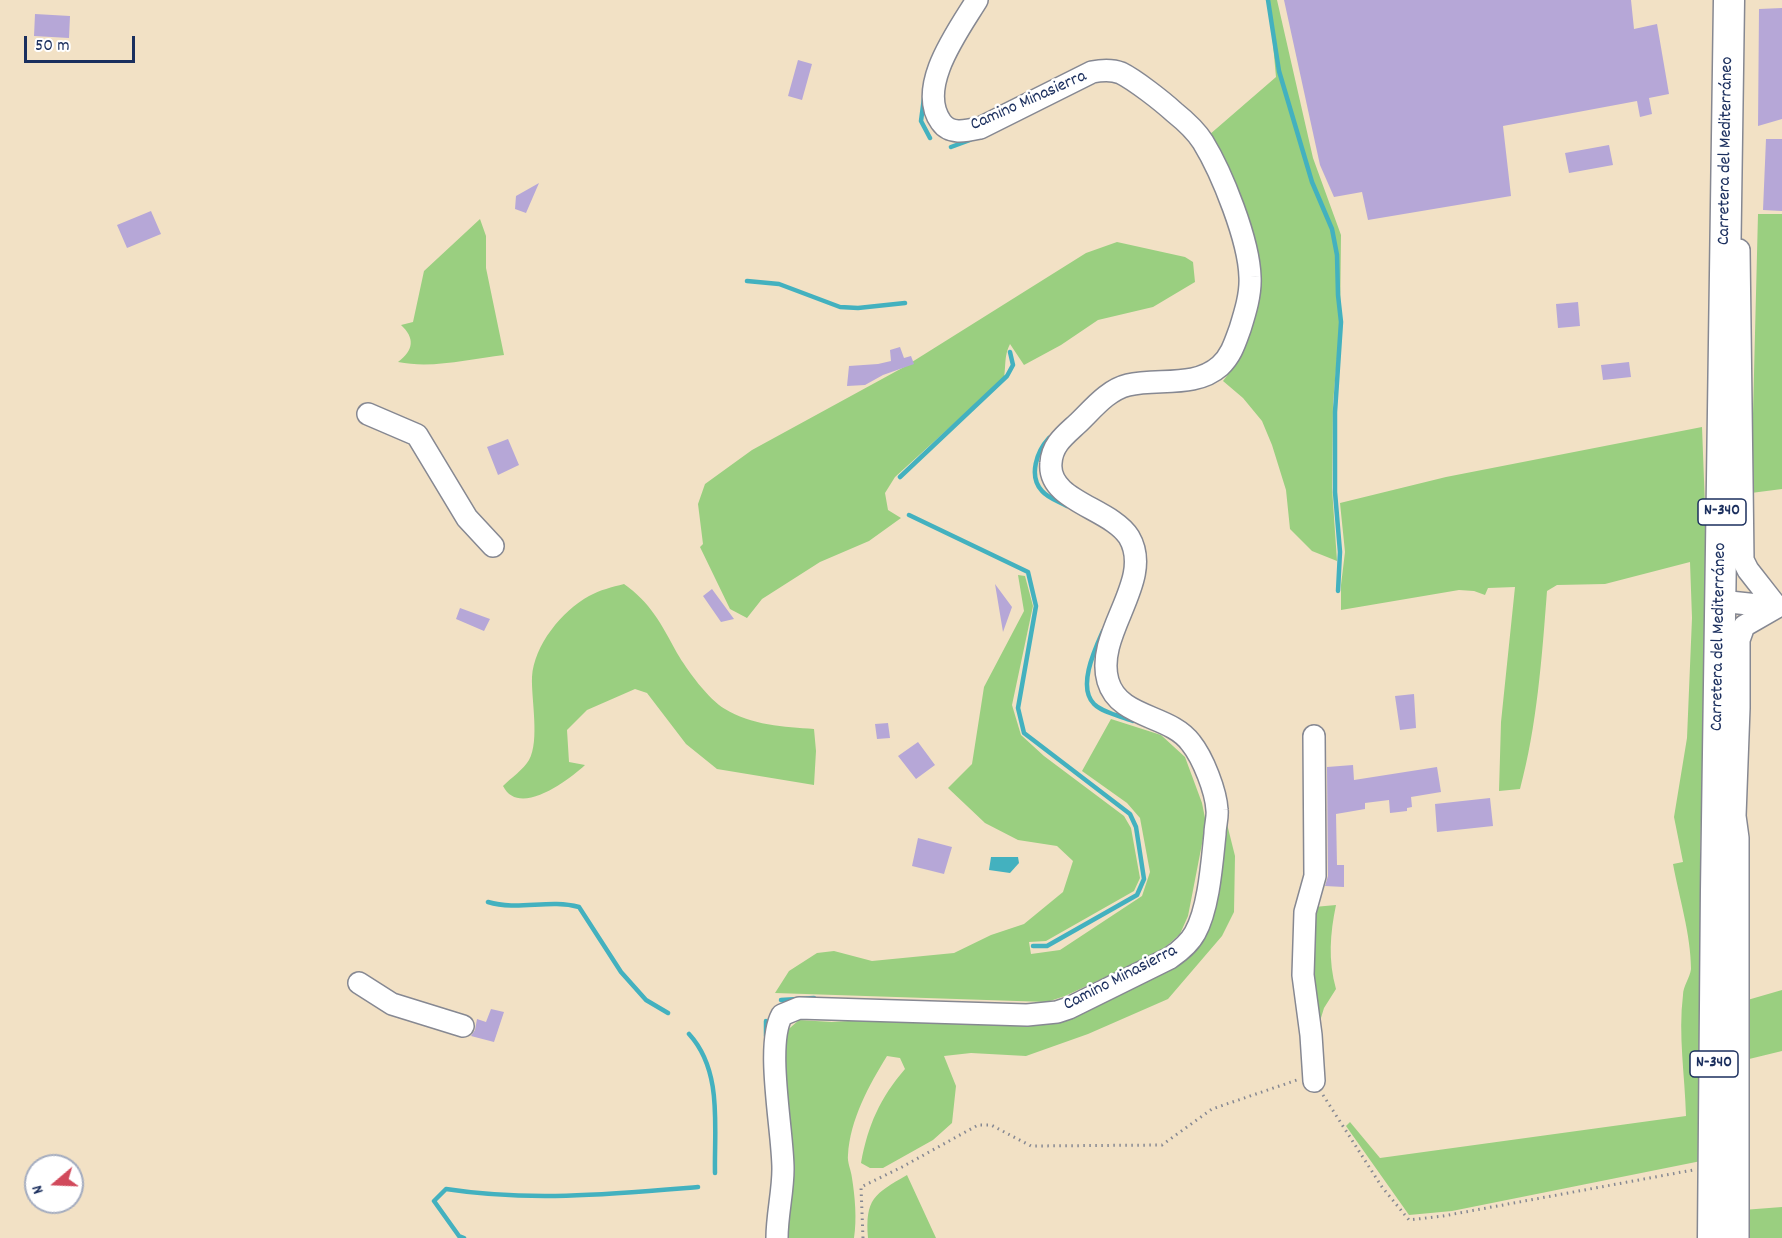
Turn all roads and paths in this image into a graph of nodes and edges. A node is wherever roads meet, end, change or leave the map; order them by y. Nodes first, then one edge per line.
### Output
1 (977, 0) edge
2 (1729, 0) edge
3 (1728, 135) junction
4 (368, 414) dead end
5 (493, 546) dead end
6 (1720, 601) junction
7 (1777, 607) junction
8 (1314, 736) dead end
9 (1735, 816) junction
10 (1716, 890) junction
11 (359, 983) dead end
12 (463, 1026) dead end
13 (1314, 1081) junction
14 (1713, 1167) junction
15 (777, 1238) edge
16 (863, 1238) edge
17 (1713, 1238) edge
18 (1738, 1238) edge

1 - 15 street, Camino Minasierra
2 - 3 highway, Carretera del Mediterráneo / N-340
3 - 6 highway, Carretera del Mediterráneo / N-340
3 - 7 street
4 - 5 street
6 - 7 street
6 - 10 highway, Carretera del Mediterráneo / N-340
7 - 9 street
8 - 13 street
9 - 10 street
9 - 18 street
10 - 14 highway, Carretera del Mediterráneo / N-340
11 - 12 street
13 - 14 path
13 - 16 path
14 - 17 highway, Carretera del Mediterráneo / N-340

